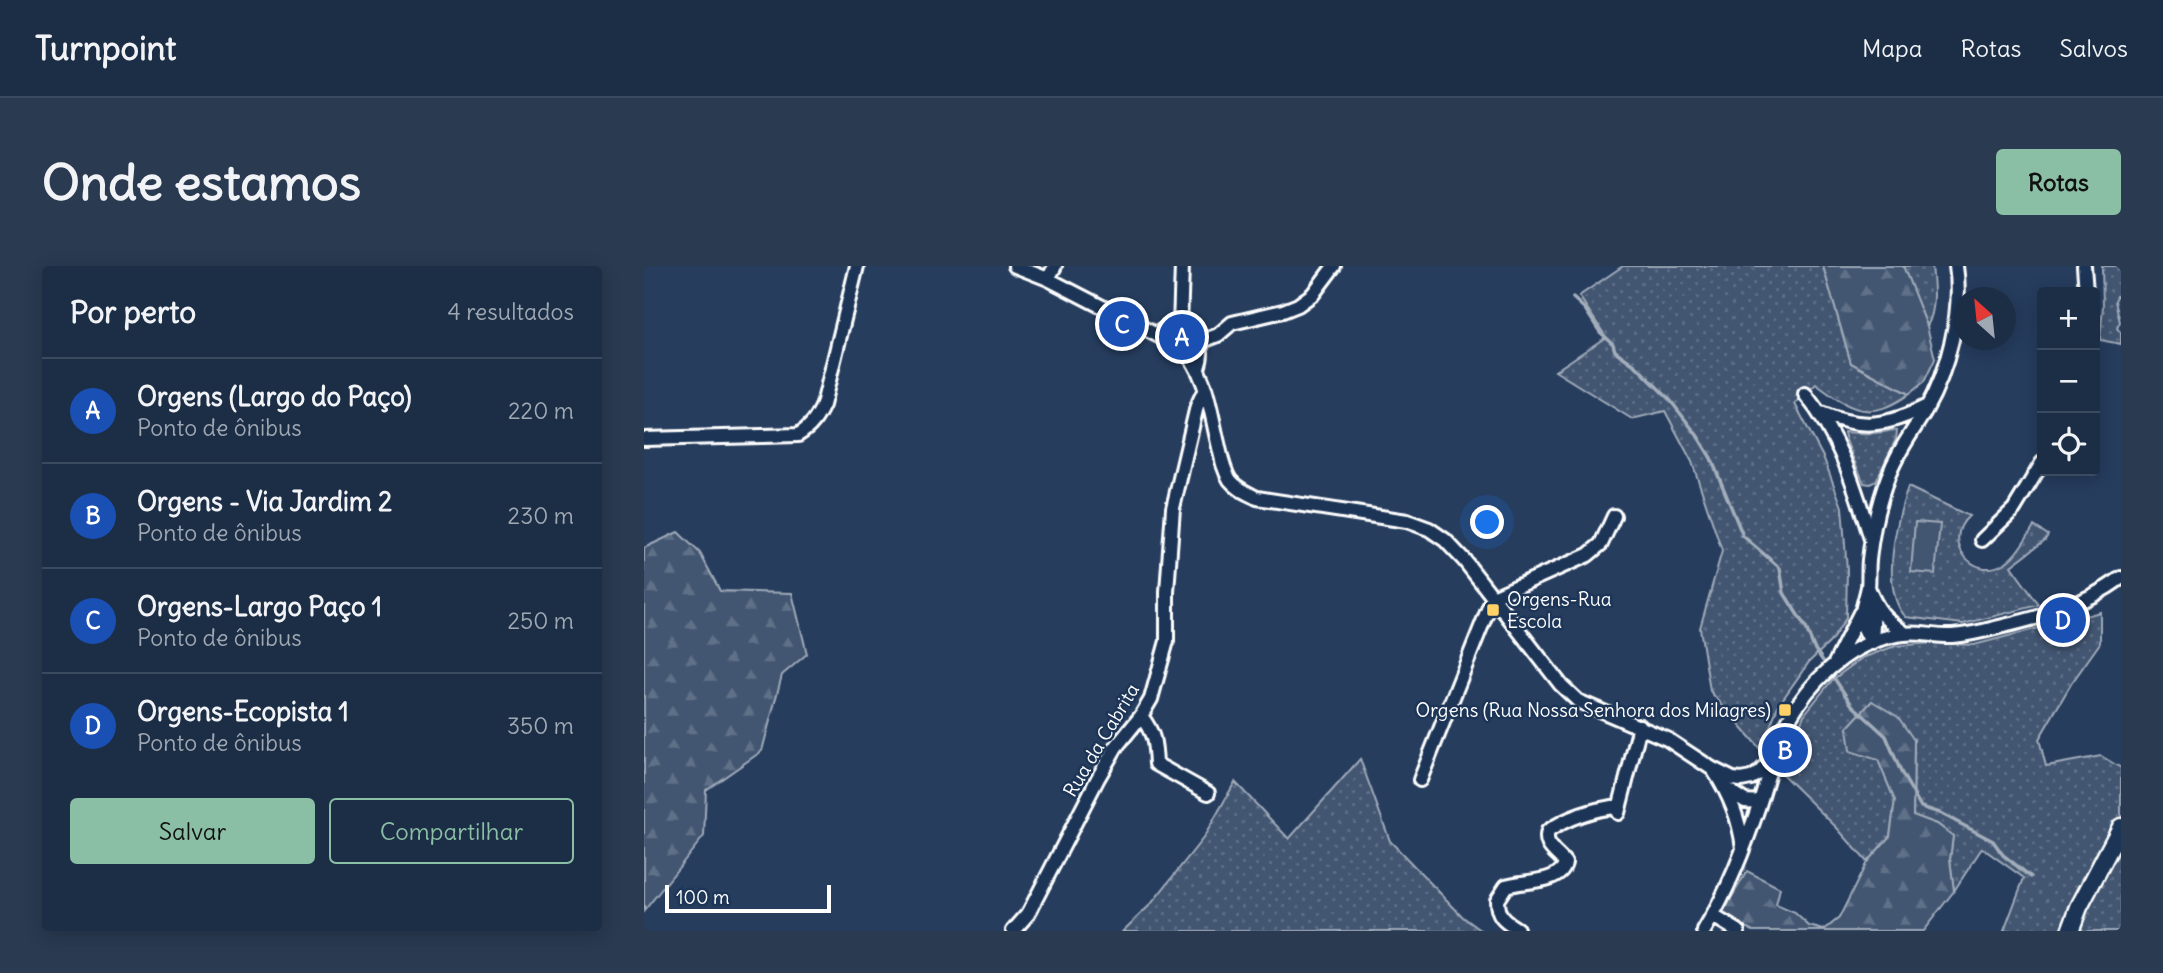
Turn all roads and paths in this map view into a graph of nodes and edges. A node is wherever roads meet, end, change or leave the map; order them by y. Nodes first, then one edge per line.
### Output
1 (858, 266) edge
2 (1015, 266) edge
3 (1055, 266) edge
4 (1182, 266) edge
5 (1334, 266) edge
6 (1956, 266) edge
7 (2084, 266) edge
8 (1048, 279) junction
9 (2086, 287) edge
10 (1180, 327) junction
11 (1156, 334) junction
12 (1200, 342) junction
13 (1198, 368) junction
14 (1205, 389) junction
15 (1805, 394) dead end
16 (1928, 405) junction
17 (1820, 413) junction
18 (644, 439) edge
19 (2037, 471) edge
20 (1614, 516) dead end
21 (1982, 540) dead end
22 (1872, 542) junction
23 (2121, 578) edge
24 (1868, 587) junction
25 (1493, 597) junction
26 (1874, 604) junction
27 (1860, 614) junction
28 (1906, 634) junction
29 (1872, 643) junction
30 (1835, 663) junction
31 (1141, 716) junction
32 (1640, 726) junction
33 (1773, 758) junction
34 (1711, 768) junction
35 (1420, 780) dead end
36 (1741, 780) junction
37 (1725, 788) junction
38 (1208, 793) dead end
39 (1760, 802) junction
40 (2121, 827) edge
41 (1744, 850) junction
42 (1713, 916) junction
43 (1517, 929) dead end
44 (1013, 931) edge
45 (1704, 931) edge
46 (1738, 931) edge
47 (2070, 931) edge

1 - 18 street
2 - 8 street
3 - 8 street
4 - 10 street
5 - 12 street
6 - 16 street
7 - 9 street
8 - 11 street
10 - 11 street
10 - 12 street
11 - 13 street
12 - 13 street
13 - 14 street
14 - 25 street
14 - 31 street, Rua da Cabrita
15 - 17 street
16 - 17 street
16 - 22 street
17 - 22 street
19 - 21 street
20 - 25 street
22 - 24 street
23 - 28 street
24 - 26 street
24 - 27 street
25 - 32 street
25 - 35 street
26 - 28 street
26 - 29 street
27 - 29 street
27 - 30 street
28 - 29 street
29 - 30 street
30 - 33 street
31 - 38 street
31 - 44 street, Rua da Cabrita
32 - 34 street
32 - 43 street
33 - 36 street
33 - 39 street
34 - 36 street
34 - 37 street
36 - 39 street
37 - 39 street
37 - 41 street
39 - 41 street
40 - 47 main road
41 - 42 street
42 - 45 street
42 - 46 street

